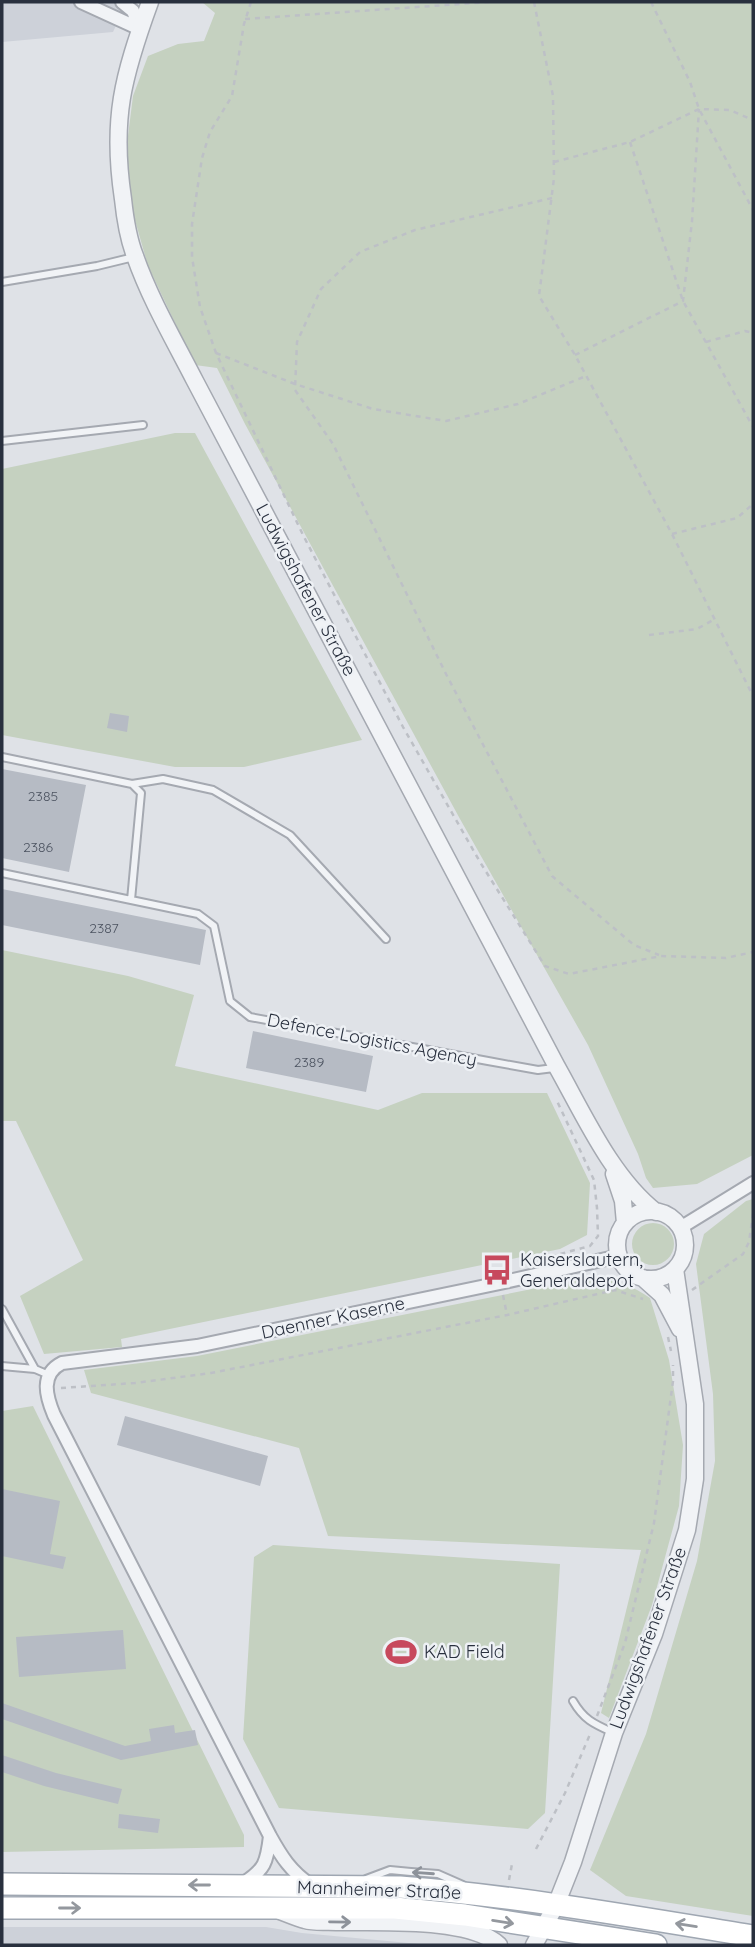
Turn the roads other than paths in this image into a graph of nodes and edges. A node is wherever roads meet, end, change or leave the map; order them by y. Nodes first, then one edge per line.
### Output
1 (81, 2) edge
2 (121, 2) edge
3 (150, 2) edge
4 (140, 29) junction
5 (135, 257) junction
6 (2, 282) edge
7 (143, 425) dead end
8 (2, 441) edge
9 (2, 757) edge
10 (132, 784) junction
11 (2, 873) edge
12 (131, 900) junction
13 (386, 939) dead end
14 (550, 1068) junction
15 (605, 1152) junction
16 (753, 1183) edge
17 (656, 1212) junction
18 (625, 1223) junction
19 (680, 1228) junction
20 (619, 1256) junction
21 (675, 1269) junction
22 (643, 1278) junction
23 (2, 1309) edge
24 (676, 1337) junction
25 (2, 1366) edge
26 (35, 1369) junction
27 (49, 1375) junction
28 (573, 1701) dead end
29 (614, 1733) junction
30 (270, 1836) junction
31 (2, 1884) edge
32 (239, 1885) junction
33 (313, 1887) junction
34 (556, 1905) junction
35 (2, 1908) edge
36 (274, 1909) junction
37 (583, 1909) junction
38 (465, 1915) junction
39 (413, 1923) junction
40 (753, 1936) edge
41 (538, 1937) edge
42 (581, 1939) edge
43 (499, 1945) edge
44 (656, 1945) edge

1 - 4 street
2 - 4 street
3 - 4 street, Ludwigshafener Straße
4 - 5 street, Ludwigshafener Straße
5 - 6 lane
5 - 14 street, Ludwigshafener Straße
7 - 8 lane
9 - 10 lane
10 - 12 lane
10 - 13 lane
11 - 12 lane, Defence Logistics Agency
12 - 14 lane, Defence Logistics Agency
14 - 15 street, Ludwigshafener Straße
15 - 17 street, Ludwigshafener Straße
15 - 18 street, Ludwigshafener Straße
16 - 19 street
17 - 18 street
17 - 19 street
18 - 20 street
19 - 21 street
20 - 22 street
20 - 27 street, Daenner Kaserne
21 - 22 street
21 - 24 street, Ludwigshafener Straße
22 - 24 street, Ludwigshafener Straße
23 - 26 lane
24 - 29 street, Ludwigshafener Straße
25 - 26 lane
26 - 27 lane
27 - 30 street
28 - 29 lane
29 - 34 street, Ludwigshafener Straße
30 - 32 street
30 - 33 street
32 -> 31 main road, Mannheimer Straße
32 - 33 main road, Mannheimer Straße
34 -> 33 main road, Mannheimer Straße
34 - 37 main road, Mannheimer Straße
34 - 41 street, Ludwigshafener Straße
35 -> 36 main road, Mannheimer Straße
36 - 38 main road, Mannheimer Straße
36 -> 39 street
40 -> 37 main road, Mannheimer Straße
37 - 42 lane
38 - 39 lane
38 -> 41 main road, Mannheimer Straße
39 - 43 street
41 - 42 main road, Mannheimer Straße
42 - 44 main road, Mannheimer Straße

